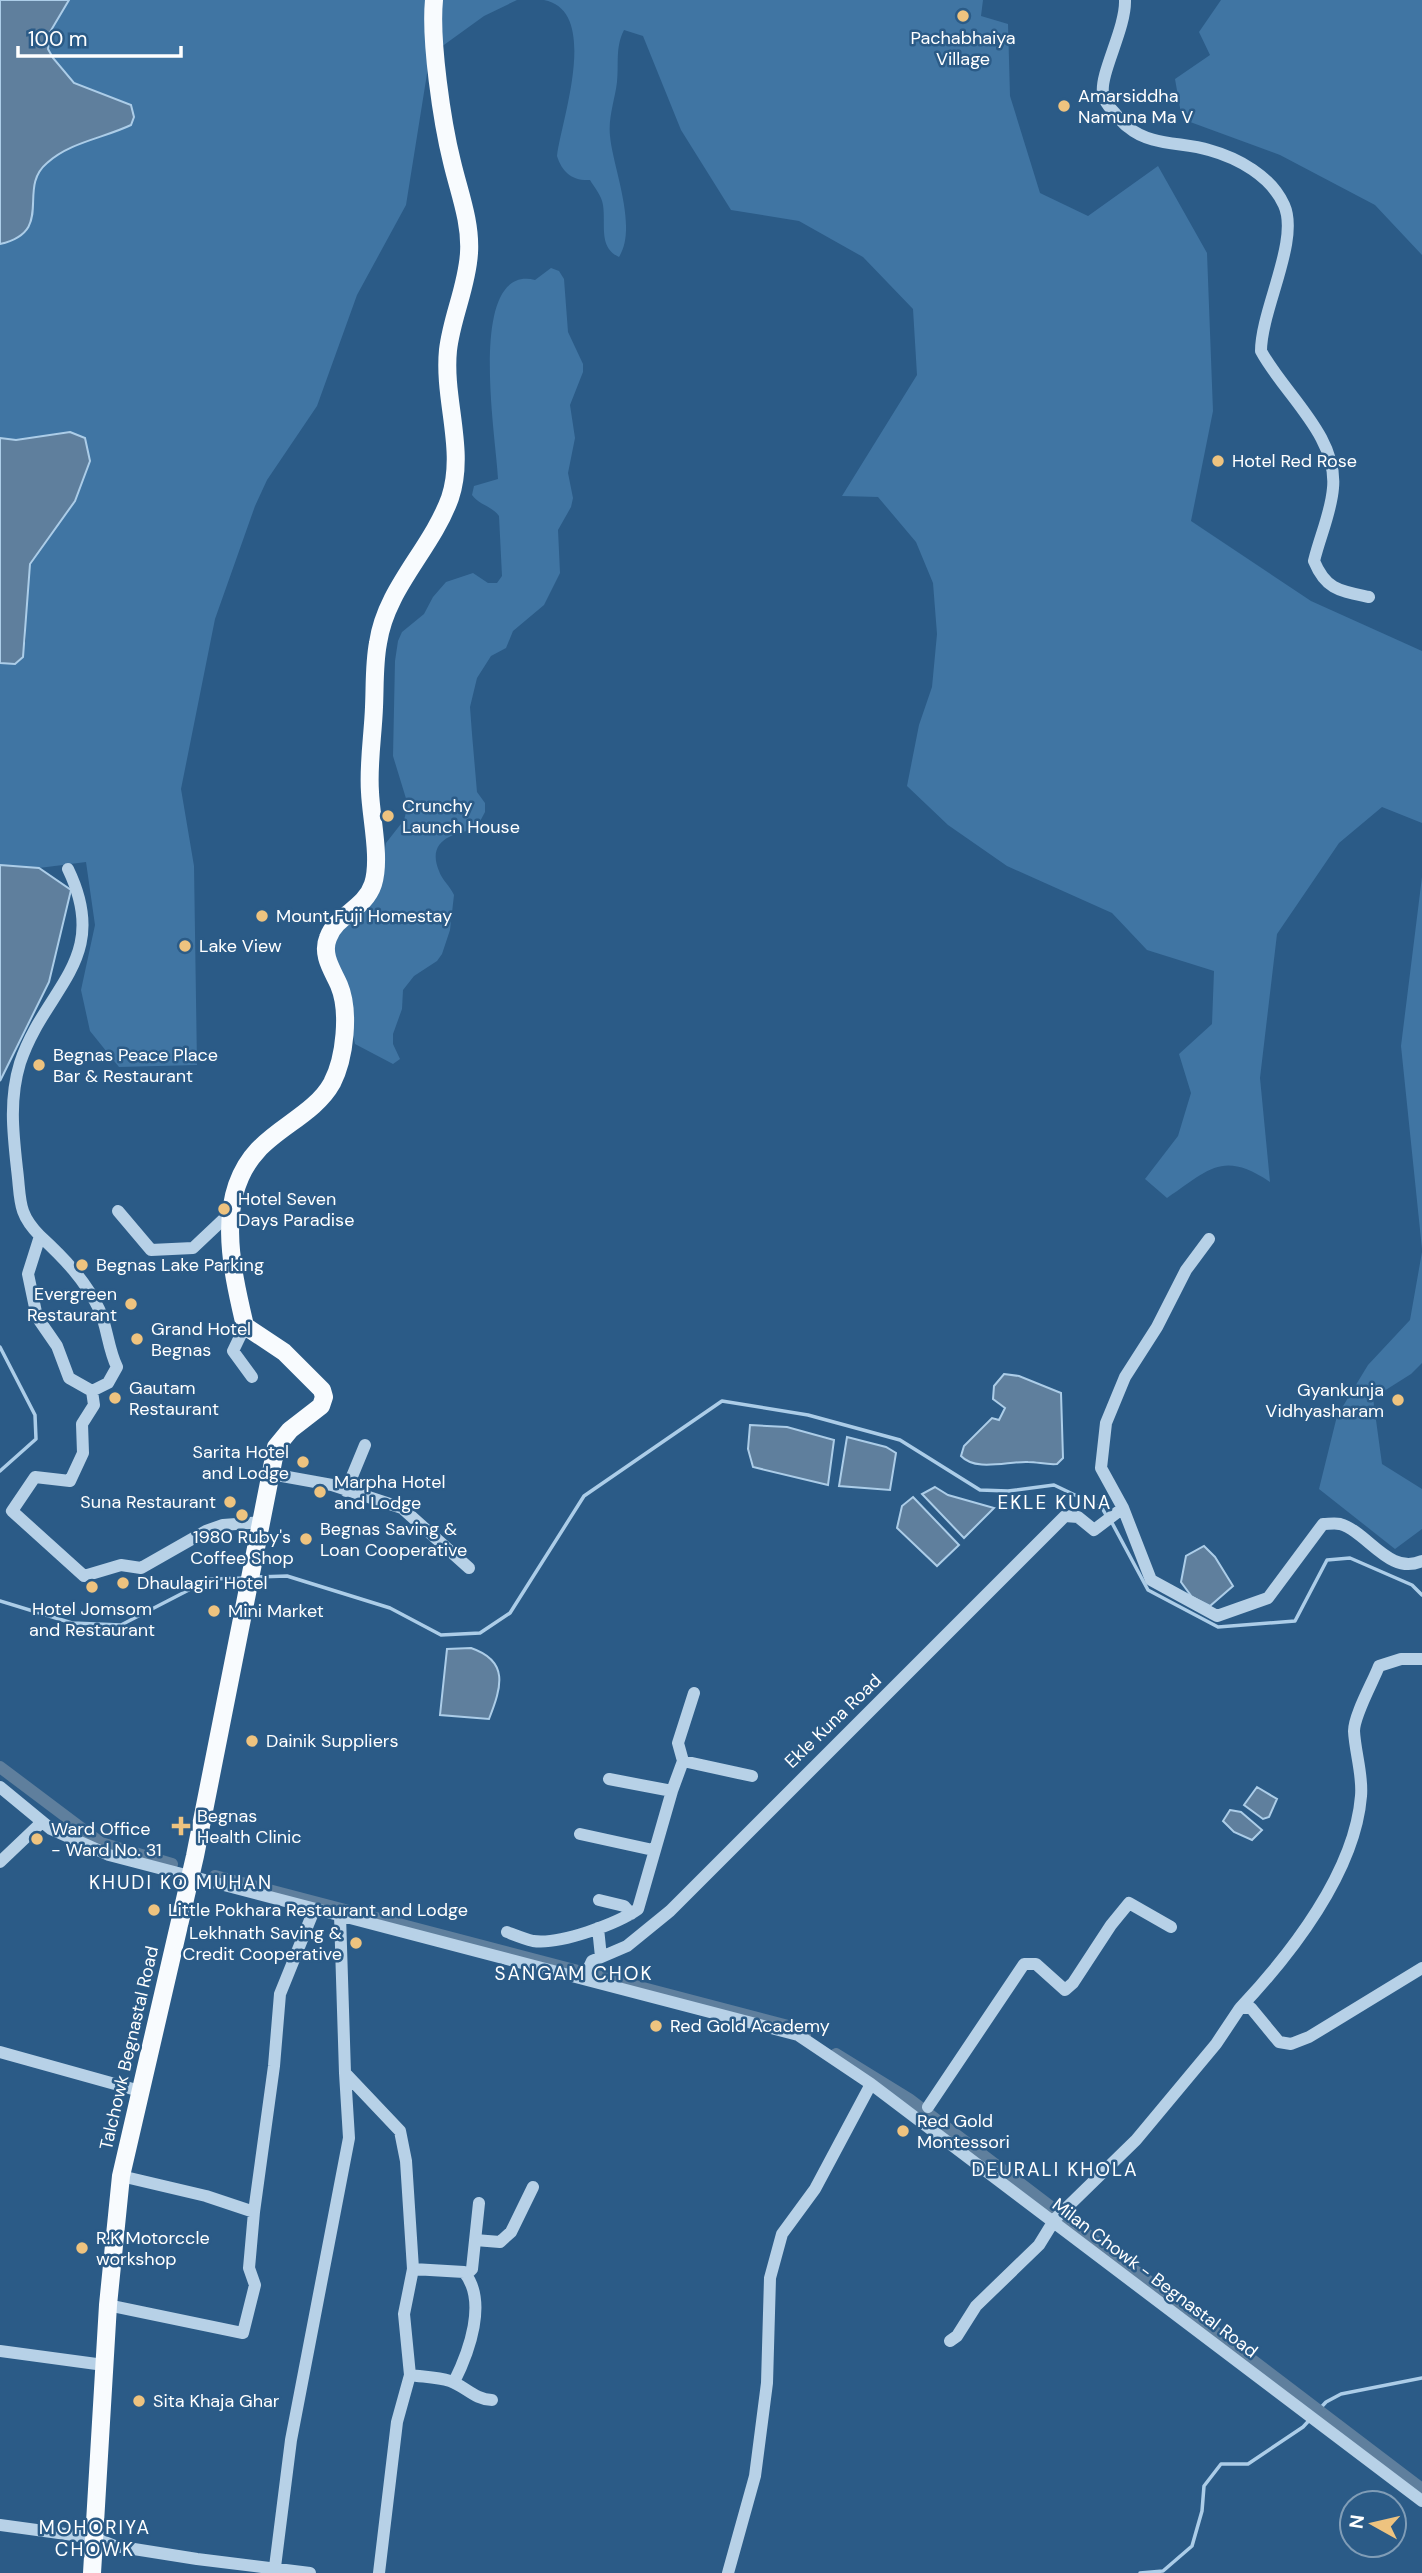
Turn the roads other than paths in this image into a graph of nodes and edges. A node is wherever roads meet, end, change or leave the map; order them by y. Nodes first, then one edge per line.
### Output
1 (434, 0) edge
2 (1125, 0) edge
3 (1369, 597) dead end
4 (68, 869) dead end
5 (6, 1116) edge
6 (118, 1211) dead end
7 (229, 1214) junction
8 (40, 1236) junction
9 (1209, 1239) dead end
10 (245, 1326) junction
11 (252, 1377) dead end
12 (92, 1391) junction
13 (365, 1445) dead end
14 (271, 1474) junction
15 (345, 1491) junction
16 (1123, 1508) junction
17 (260, 1531) junction
18 (1422, 1561) edge
19 (469, 1567) dead end
20 (1422, 1659) edge
21 (694, 1693) dead end
22 (683, 1760) junction
23 (752, 1776) dead end
24 (609, 1779) dead end
25 (0, 1787) edge
26 (672, 1791) junction
27 (42, 1822) junction
28 (580, 1834) dead end
29 (653, 1850) junction
30 (0, 1862) edge
31 (190, 1875) junction
32 (599, 1900) dead end
33 (314, 1910) junction
34 (631, 1914) junction
35 (340, 1915) junction
36 (1171, 1927) dead end
37 (598, 1928) junction
38 (507, 1932) dead end
39 (596, 1959) junction
40 (1422, 1968) edge
41 (584, 1978) junction
42 (1240, 2008) junction
43 (0, 2052) edge
44 (345, 2073) junction
45 (871, 2084) junction
46 (140, 2091) junction
47 (928, 2107) dead end
48 (121, 2176) junction
49 (533, 2187) dead end
50 (479, 2203) dead end
51 (254, 2212) junction
52 (1054, 2221) junction
53 (475, 2241) junction
54 (413, 2269) junction
55 (466, 2275) junction
56 (108, 2305) junction
57 (950, 2341) dead end
58 (0, 2351) edge
59 (104, 2365) junction
60 (410, 2375) junction
61 (454, 2382) junction
62 (492, 2400) dead end
63 (1422, 2501) edge
64 (0, 2525) edge
65 (95, 2538) junction
66 (197, 2559) junction
67 (275, 2567) junction
68 (92, 2573) edge
69 (194, 2573) edge
70 (310, 2573) edge
71 (379, 2573) edge
72 (728, 2573) edge

1 - 7 main road
2 - 3 street
4 - 5 street
5 - 8 street
6 - 7 street
7 - 10 main road
8 - 12 street
8 - 12 street
9 - 16 street
10 - 11 street
10 - 14 main road, Talchowk Begnastal Road
12 - 17 street
13 - 15 street
14 - 15 street
14 - 17 main road, Talchowk Begnastal Road
15 - 19 street
16 - 18 street
16 - 39 street, Ekle Kuna Road
17 - 31 main road, Talchowk Begnastal Road
20 - 42 street
21 - 22 street
22 - 23 street
22 - 26 street
24 - 26 street
25 - 27 street, Milan Chowk - Begnastal Road
26 - 29 street
27 - 30 street
27 - 31 street, Milan Chowk - Begnastal Road
28 - 29 street
29 - 34 street
31 - 33 street, Milan Chowk - Begnastal Road
31 - 46 main road, Talchowk Begnastal Road
32 - 34 street
33 - 35 street, Milan Chowk - Begnastal Road
33 - 51 street
34 - 37 street
35 - 41 street, Milan Chowk - Begnastal Road
35 - 44 street
36 - 47 street
37 - 38 street
37 - 39 street
39 - 41 street
40 - 42 street
41 - 45 street, Milan Chowk - Begnastal Road
42 - 52 street
43 - 46 street
44 - 54 street
44 - 67 street
45 - 52 street, Milan Chowk - Begnastal Road
45 - 72 street
46 - 48 main road, Talchowk Begnastal Road
48 - 51 street
48 - 56 main road, Talchowk Begnastal Road
49 - 53 street
50 - 53 street
51 - 56 street
52 - 57 street
52 - 63 street, Milan Chowk - Begnastal Road
53 - 55 street
54 - 55 street
54 - 60 street
55 - 61 street
56 - 59 main road, Talchowk Begnastal Road
58 - 59 street
59 - 65 main road, Talchowk Begnastal Road
60 - 61 street
60 - 71 street
61 - 62 street
64 - 65 street
65 - 66 street
65 - 68 main road, Talchowk Begnastal Road
66 - 67 street
66 - 69 street
67 - 70 street

